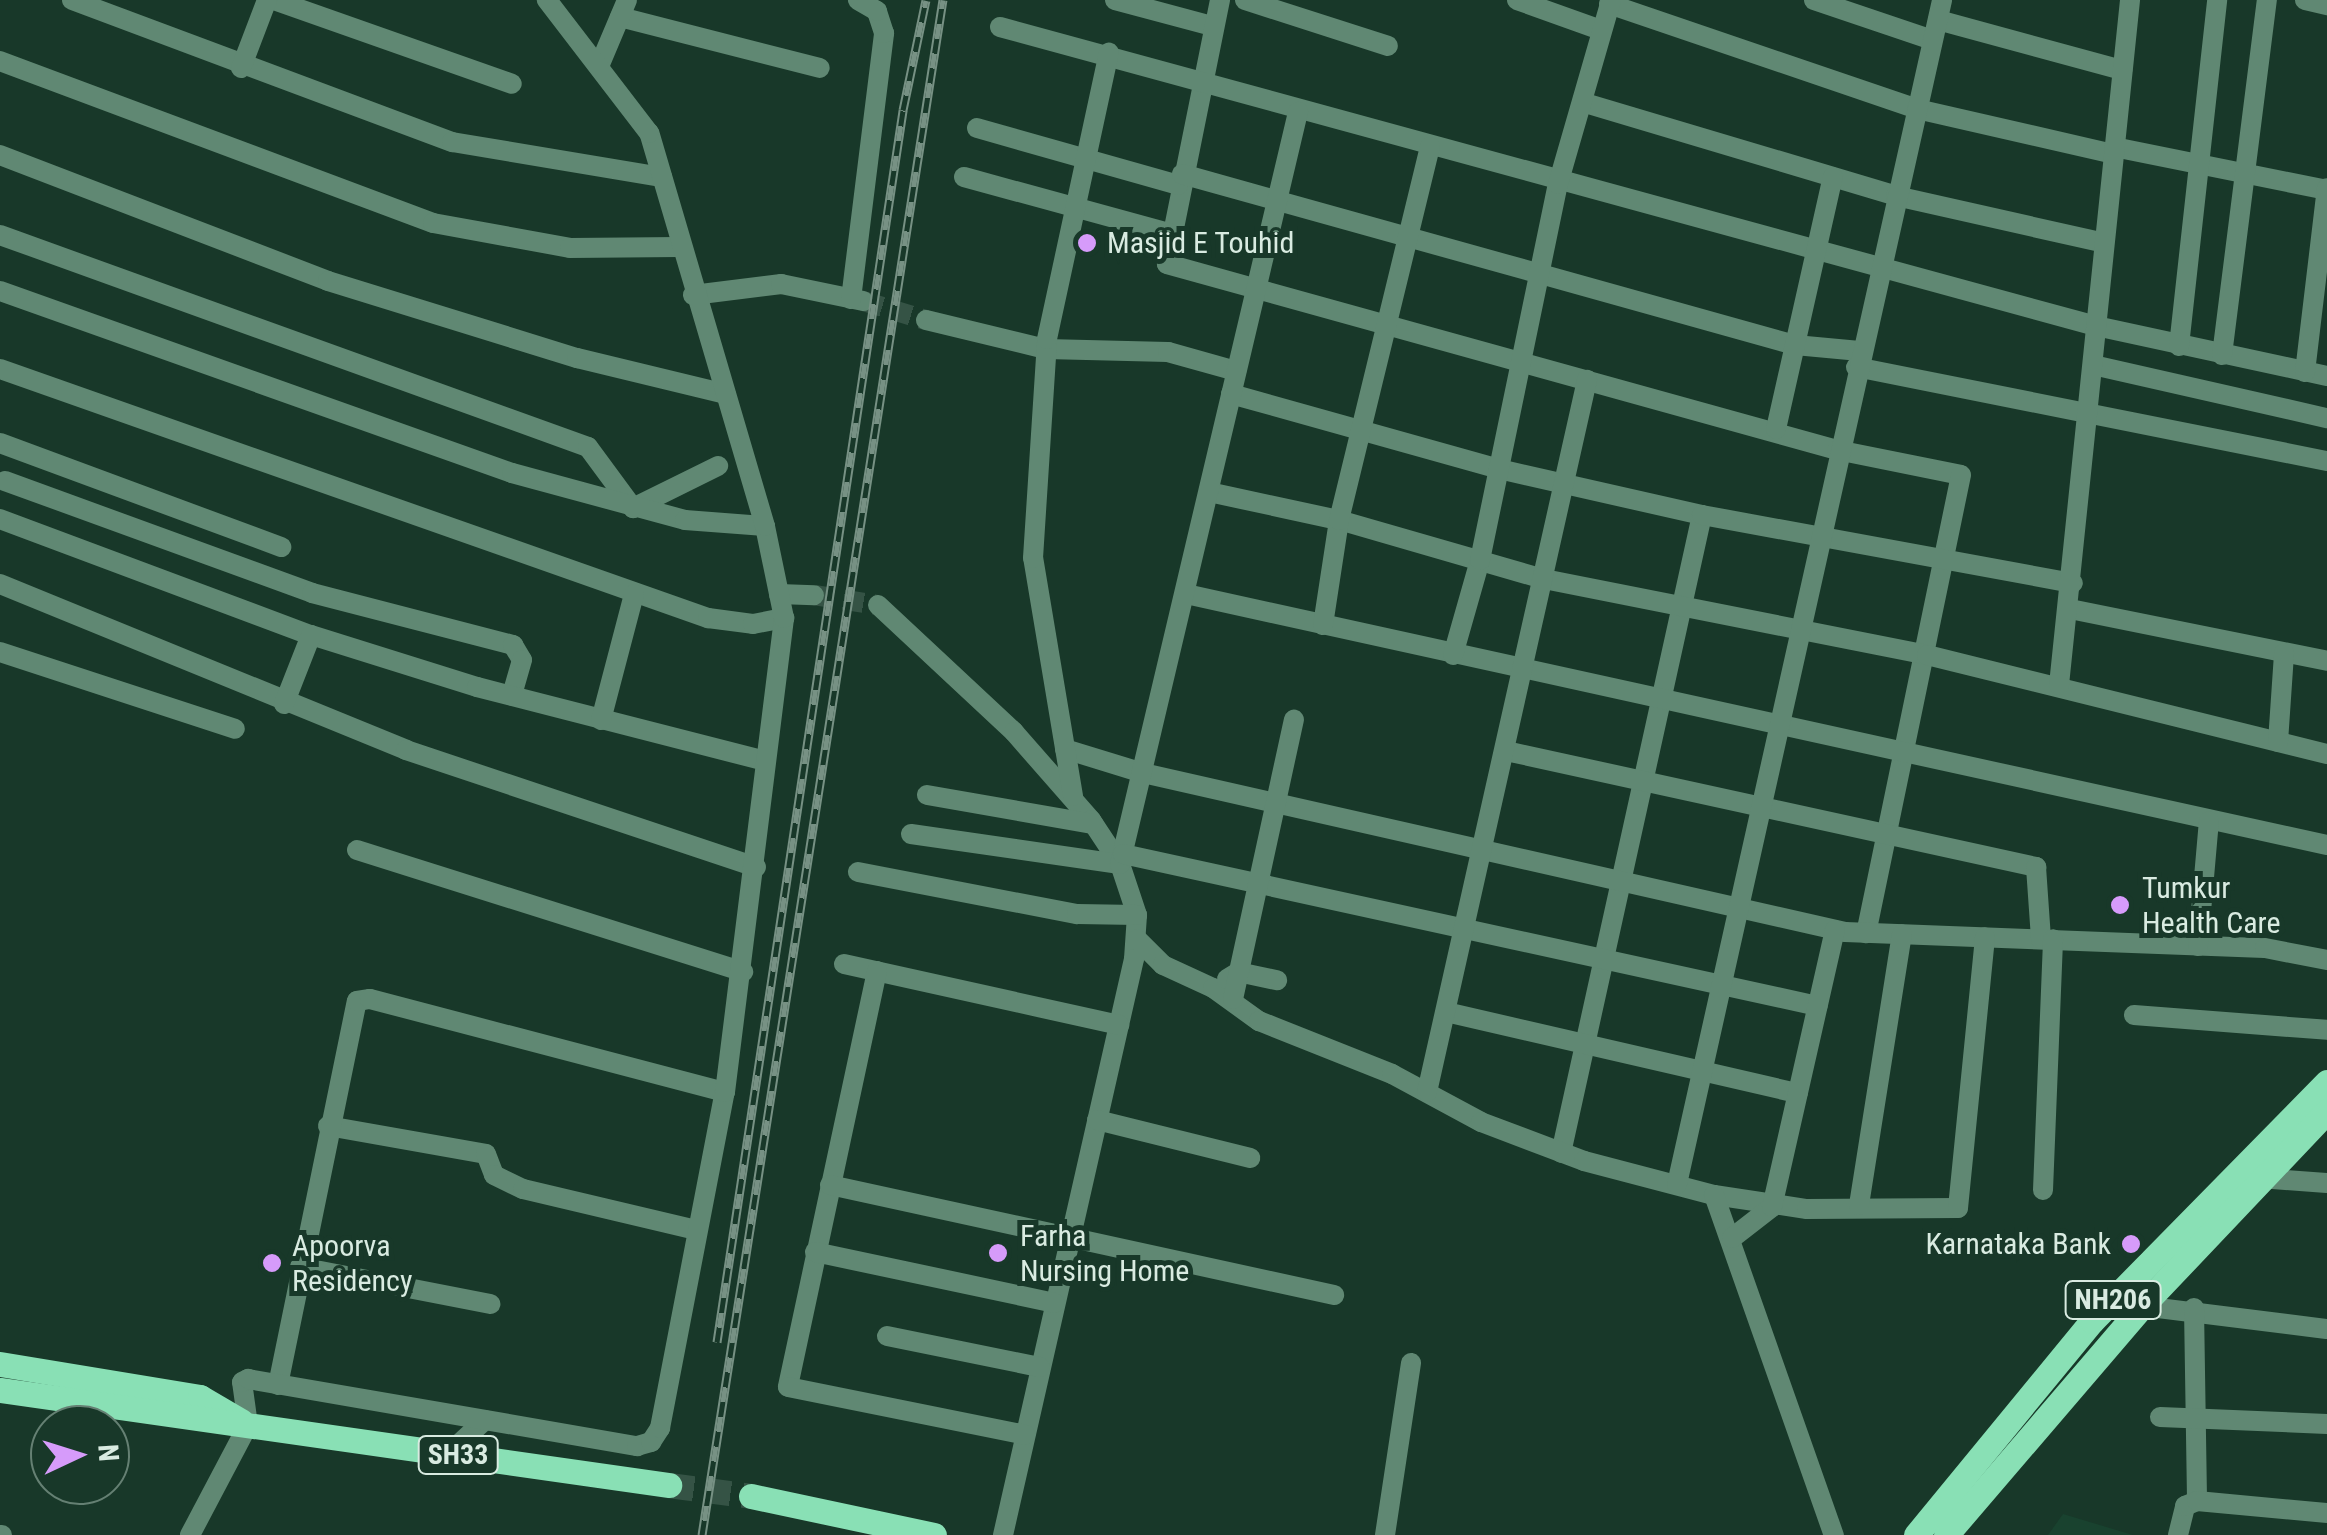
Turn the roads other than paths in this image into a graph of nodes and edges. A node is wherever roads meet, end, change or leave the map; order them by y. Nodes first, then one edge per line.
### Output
1 (72, 0) edge
2 (270, 0) edge
3 (547, 0) edge
4 (858, 0) edge
5 (1115, 0) edge
6 (1220, 0) edge
7 (1245, 0) edge
8 (1517, 0) edge
9 (1814, 0) edge
10 (2130, 0) edge
11 (2217, 0) edge
12 (2266, 0) edge
13 (2305, 0) edge
14 (1610, 2) edge
15 (2327, 6) edge
16 (623, 8) edge
17 (1306, 8) edge
18 (1938, 20) edge
19 (1212, 26) junction
20 (1000, 28) dead end
21 (1601, 30) junction
22 (1388, 46) dead end
23 (1109, 54) junction
24 (0, 61) edge
25 (600, 64) junction
26 (241, 68) junction
27 (820, 68) dead end
28 (2122, 70) junction
29 (1202, 80) junction
30 (512, 84) dead end
31 (1585, 103) junction
32 (1917, 110) junction
33 (1298, 112) junction
34 (977, 128) dead end
35 (1430, 147) junction
36 (2114, 150) junction
37 (0, 155) edge
38 (1086, 157) junction
39 (2201, 164) junction
40 (2246, 173) junction
41 (662, 177) junction
42 (964, 177) dead end
43 (1833, 177) junction
44 (1180, 179) junction
45 (1558, 184) junction
46 (2327, 189) edge
47 (1896, 196) junction
48 (1278, 199) junction
49 (1072, 207) junction
50 (1168, 233) junction
51 (1408, 234) junction
52 (0, 236) edge
53 (2104, 243) junction
54 (679, 247) junction
55 (1817, 248) junction
56 (1882, 266) junction
57 (1542, 275) junction
58 (1254, 287) junction
59 (0, 291) edge
60 (693, 295) junction
61 (926, 320) tunnel mouth
62 (1384, 323) junction
63 (2096, 326) junction
64 (1795, 345) junction
65 (2179, 346) junction
66 (1046, 349) junction
67 (2222, 355) junction
68 (1858, 359) junction
69 (1520, 363) junction
70 (2093, 365) junction
71 (0, 369) edge
72 (1236, 371) junction
73 (2305, 372) junction
74 (2327, 376) edge
75 (1587, 380) junction
76 (726, 394) junction
77 (1231, 394) junction
78 (2089, 417) junction
79 (2327, 418) edge
80 (1360, 430) junction
81 (1776, 430) junction
82 (0, 443) edge
83 (1837, 450) junction
84 (2327, 461) edge
85 (718, 466) dead end
86 (1498, 468) junction
87 (5, 481) dead end
88 (1566, 484) junction
89 (1209, 492) junction
90 (633, 508) junction
91 (1702, 515) junction
92 (0, 519) edge
93 (1339, 520) junction
94 (765, 526) junction
95 (1819, 532) junction
96 (280, 546) dead end
97 (1480, 560) junction
98 (1946, 562) junction
99 (1544, 579) junction
100 (2073, 583) junction
101 (0, 584) edge
102 (634, 594) junction
103 (779, 594) junction
104 (1186, 594) junction
105 (814, 595) tunnel mouth
106 (878, 605) tunnel mouth
107 (2070, 609) junction
108 (1680, 611) junction
109 (784, 618) junction
110 (1324, 625) junction
111 (1798, 628) junction
112 (312, 635) junction
113 (0, 652) edge
114 (2284, 653) junction
115 (1453, 655) junction
116 (1927, 655) junction
117 (2327, 661) edge
118 (1523, 669) junction
119 (2059, 685) junction
120 (512, 696) junction
121 (1663, 698) junction
122 (284, 704) junction
123 (601, 720) junction
124 (1294, 720) dead end
125 (1776, 722) junction
126 (235, 729) dead end
127 (2278, 742) junction
128 (1065, 749) junction
129 (1506, 752) junction
130 (1908, 754) junction
131 (2327, 754) edge
132 (762, 760) junction
133 (1143, 774) junction
134 (1646, 783) junction
135 (927, 795) dead end
136 (1073, 800) junction
137 (1273, 804) junction
138 (1758, 808) junction
139 (2208, 820) junction
140 (1093, 824) junction
141 (911, 834) dead end
142 (1888, 838) junction
143 (2327, 844) edge
144 (357, 850) dead end
145 (1482, 852) junction
146 (1122, 859) junction
147 (756, 866) junction
148 (858, 872) dead end
149 (1255, 884) junction
150 (1624, 884) junction
151 (1737, 909) junction
152 (1137, 914) junction
153 (1465, 927) junction
154 (1835, 930) junction
155 (1866, 933) junction
156 (1902, 934) junction
157 (1985, 937) junction
158 (1137, 939) junction
159 (2047, 939) junction
160 (2198, 946) junction
161 (1608, 956) junction
162 (2327, 960) edge
163 (844, 964) dead end
164 (877, 971) junction
165 (742, 972) junction
166 (1238, 972) junction
167 (1277, 980) dead end
168 (1721, 984) junction
169 (1214, 988) junction
170 (1233, 999) junction
171 (1818, 1006) junction
172 (1446, 1012) junction
173 (2134, 1014) dead end
174 (1119, 1026) junction
175 (2327, 1030) edge
176 (1586, 1045) junction
177 (1702, 1071) junction
178 (2327, 1082) edge
179 (725, 1092) junction
180 (1427, 1092) junction
181 (1798, 1093) junction
182 (2327, 1110) edge
183 (1097, 1120) junction
184 (328, 1126) junction
185 (2283, 1141) junction
186 (1561, 1153) junction
187 (1250, 1158) dead end
188 (2260, 1178) junction
189 (2327, 1182) edge
190 (1677, 1184) junction
191 (830, 1185) junction
192 (2043, 1190) dead end
193 (1714, 1195) junction
194 (1859, 1204) junction
195 (1772, 1207) junction
196 (696, 1230) junction
197 (1070, 1237) junction
198 (1732, 1238) junction
199 (815, 1252) junction
200 (300, 1267) junction
201 (1334, 1294) dead end
202 (1055, 1303) junction
203 (490, 1304) dead end
204 (2142, 1306) junction
205 (2194, 1308) junction
206 (2327, 1329) edge
207 (887, 1336) dead end
208 (1411, 1363) dead end
209 (0, 1364) edge
210 (1040, 1368) junction
211 (278, 1384) junction
212 (0, 1390) edge
213 (2160, 1417) dead end
214 (2197, 1419) junction
215 (485, 1420) junction
216 (2327, 1424) edge
217 (248, 1426) junction
218 (1025, 1435) junction
219 (449, 1453) junction
220 (669, 1484) tunnel mouth
221 (751, 1496) tunnel mouth
222 (2197, 1501) junction
223 (2327, 1514) edge
224 (190, 1535) edge
225 (934, 1535) edge
226 (1003, 1535) edge
227 (1385, 1535) edge
228 (1834, 1535) edge
229 (1916, 1535) edge
230 (1946, 1535) edge
231 (2178, 1535) edge

1 - 26 street
2 - 26 street
2 - 30 street
3 - 25 street
4 - 60 street
5 - 19 street
6 - 19 street
7 - 17 street
8 - 21 street
9 - 18 street
10 - 28 street
11 - 39 street
12 - 40 street
13 - 15 street
14 - 21 street
14 - 32 street
16 - 25 street
16 - 27 street
17 - 22 street
18 - 28 street
18 - 32 street
19 - 29 street
20 - 23 street
21 - 31 street
23 - 29 street
23 - 38 street
24 - 54 street
25 - 41 street
26 - 41 street
28 - 36 street
29 - 33 street
29 - 44 street
31 - 43 street
31 - 45 street
32 - 36 street
32 - 47 street
33 - 35 street
33 - 48 street
34 - 38 street
35 - 45 street
35 - 51 street
36 - 39 street
36 - 53 street
37 - 76 street
38 - 44 street
38 - 49 street
39 - 40 street
39 - 65 street
40 - 46 street
40 - 67 street
41 - 54 street
42 - 49 street
43 - 47 street
43 - 55 street
44 - 48 street
44 - 50 street
45 - 55 street
45 - 57 street
46 - 73 street
47 - 53 street
47 - 56 street
48 - 51 street
48 - 58 street
49 - 50 street
49 - 66 street
50 - 58 street
51 - 57 street
51 - 62 street
52 - 90 street
53 - 63 street
54 - 60 street
55 - 56 street
55 - 64 street
56 - 63 street
56 - 68 street
57 - 64 street
57 - 69 street
58 - 62 street
58 - 72 street
59 - 90 street
60 - 76 street
61 - 66 street
62 - 69 street
62 - 80 street
63 - 65 street
63 - 70 street
64 - 68 street
64 - 81 street
65 - 67 street
66 - 72 street
66 - 128 street
67 - 73 street
68 - 78 street
68 - 83 street
69 - 75 street
69 - 86 street
70 - 78 street
70 - 79 street
71 - 102 street
72 - 77 street
73 - 74 street
75 - 81 street
75 - 88 street
76 - 94 street
77 - 80 street
77 - 89 street
78 - 84 street
78 - 100 street
80 - 86 street
80 - 93 street
81 - 83 street
82 - 96 street
83 - 95 street
83 - 98 street
85 - 90 street
86 - 88 street
86 - 97 street
87 - 120 street
88 - 91 street
88 - 99 street
89 - 93 street
89 - 104 street
90 - 94 street
91 - 95 street
91 - 108 street
92 - 112 street
93 - 97 street
93 - 110 street
94 - 103 street
95 - 98 street
95 - 111 street
97 - 99 street
97 - 115 street
98 - 100 street
98 - 116 street
99 - 108 street
99 - 118 street
100 - 107 street
101 - 122 street
102 - 109 street
102 - 123 street
103 - 105 street
103 - 109 street
104 - 110 street
104 - 133 street
106 - 136 street
107 - 114 street
107 - 119 street
108 - 111 street
108 - 121 street
109 - 132 street
110 - 115 street
111 - 116 street
111 - 125 street
112 - 120 street
112 - 122 street
113 - 126 street
114 - 117 street
114 - 127 street
115 - 118 street
116 - 119 street
116 - 130 street
118 - 121 street
118 - 129 street
119 - 127 street
120 - 123 street
121 - 125 street
121 - 134 street
122 - 147 street
123 - 132 street
124 - 137 street
125 - 130 street
125 - 138 street
127 - 131 street
128 - 133 street
128 - 136 street
129 - 134 street
129 - 145 street
130 - 139 street
130 - 142 street
132 - 147 street
133 - 137 street
133 - 146 street
134 - 138 street
134 - 150 street
135 - 140 street
136 - 140 street
137 - 145 street
137 - 149 street
138 - 142 street
138 - 151 street
139 - 143 street
139 - 160 street
140 - 146 street
141 - 146 street
142 - 155 street
142 - 159 street
144 - 165 street
145 - 150 street
145 - 153 street
146 - 149 street
146 - 152 street
147 - 165 street
148 - 152 street
149 - 153 street
149 - 166 street
150 - 151 street
150 - 161 street
151 - 154 street
151 - 168 street
152 - 158 street
153 - 161 street
153 - 172 street
154 - 155 street
154 - 171 street
155 - 156 street
156 - 157 street
156 - 194 street
157 - 159 street
157 - 194 street
158 - 169 street
158 - 174 street
159 - 160 street
159 - 192 street
160 - 162 street
161 - 168 street
161 - 176 street
163 - 164 street
164 - 174 street
164 - 191 street
165 - 179 street
166 - 167 street
166 - 169 street
166 - 170 street
168 - 171 street
168 - 177 street
169 - 170 street
170 - 180 street
171 - 181 street
172 - 176 street
172 - 180 street
173 - 175 street
174 - 183 street
176 - 177 street
176 - 186 street
177 - 181 street
177 - 190 street
178 - 185 main road, NH206
179 - 184 street
179 - 196 street
180 - 186 street
181 - 195 street
182 - 185 main road, NH206
183 - 187 street
183 - 197 street
184 - 196 street
184 - 200 street
185 - 188 main road, NH206
185 - 229 main road, NH206
186 - 190 street
188 - 189 street
188 - 204 main road, NH206
190 - 193 street
191 - 197 street
191 - 199 street
193 - 195 street
193 - 198 street
194 - 195 street
195 - 198 street
196 - 215 street
197 - 201 street
197 - 202 street
198 - 228 street
199 - 202 street
199 - 218 street
200 - 203 street
200 - 211 street
202 - 210 street
204 - 205 street
204 - 230 main road, NH206
205 - 206 street
205 - 214 street
207 - 210 street
208 - 227 street
209 - 217 main road, SH33
210 - 218 street
211 - 215 street
211 - 217 street
212 - 217 main road, SH33
213 - 214 street
214 - 216 street
214 - 222 street
215 - 219 street
217 - 219 main road, SH33
217 - 224 street
218 - 226 street
219 - 220 main road, SH33
221 - 225 main road
222 - 223 street
222 - 231 street

